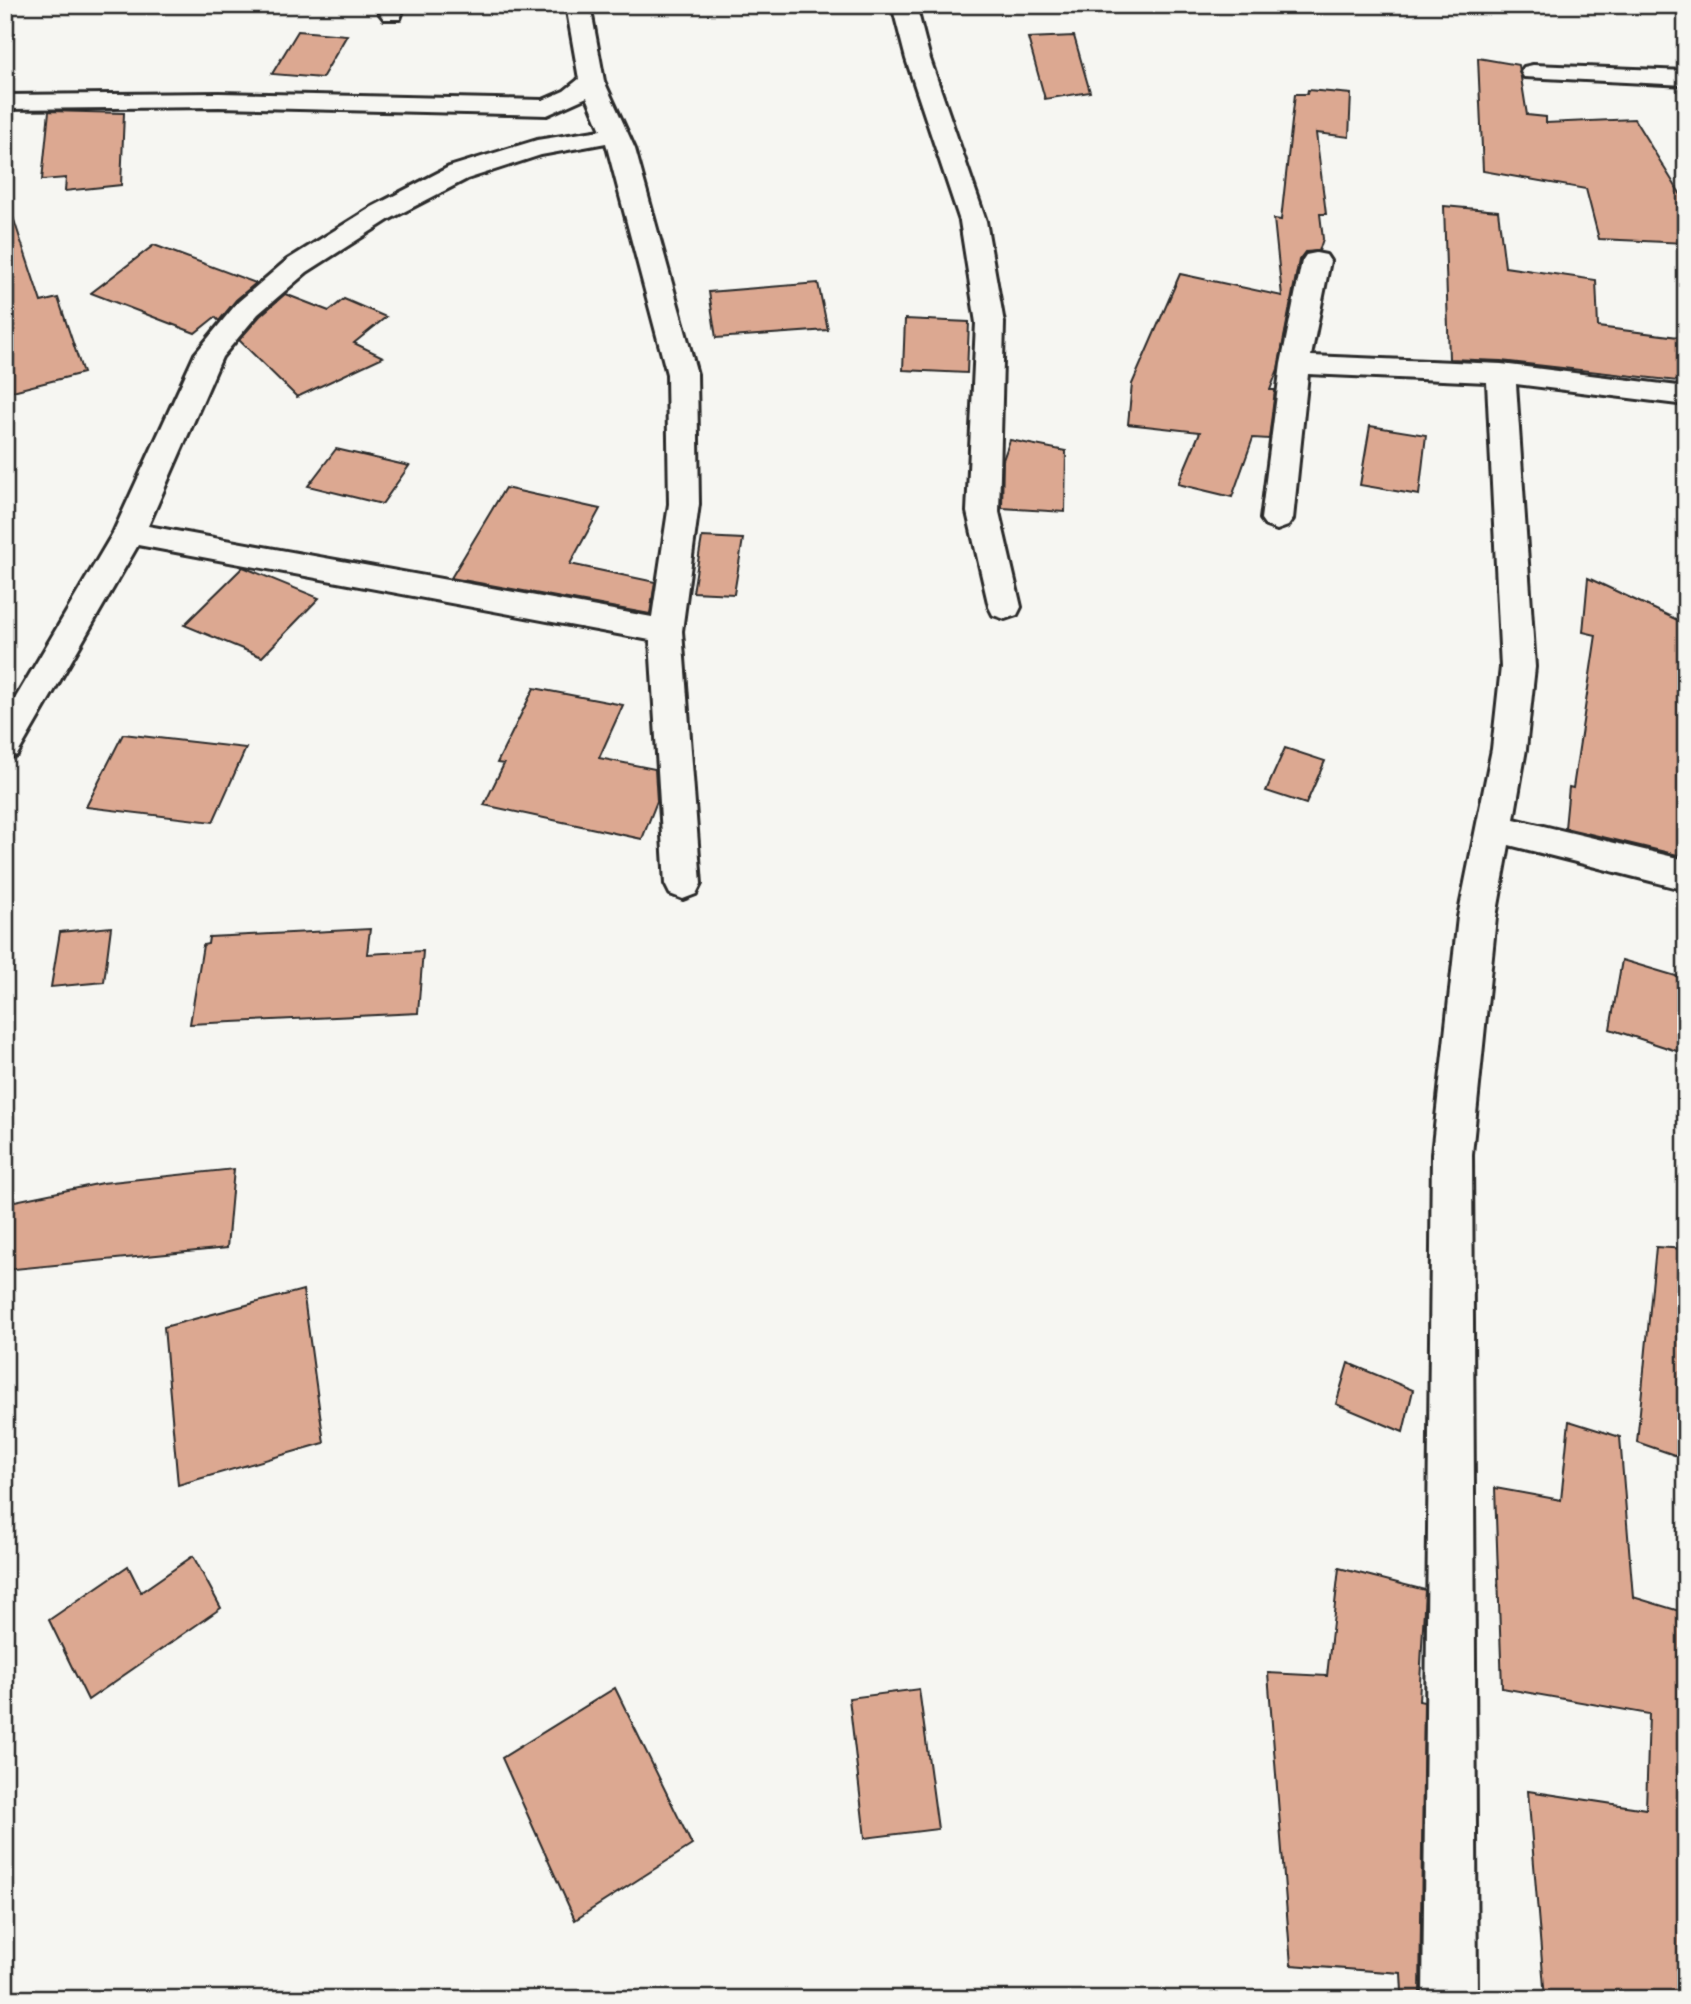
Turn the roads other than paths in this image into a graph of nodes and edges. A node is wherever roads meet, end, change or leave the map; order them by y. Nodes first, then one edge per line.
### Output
1 (578, 5) edge
2 (904, 5) edge
3 (1533, 72) dead end
4 (1686, 78) edge
5 (592, 81) junction
6 (5, 102) edge
7 (547, 108) junction
8 (610, 143) junction
9 (1316, 261) dead end
10 (1295, 364) junction
11 (1501, 373) junction
12 (1686, 396) edge
13 (1277, 519) dead end
14 (129, 533) junction
15 (1005, 607) dead end
16 (666, 631) junction
17 (5, 746) edge
18 (1494, 828) junction
19 (1686, 875) edge
20 (683, 884) dead end
21 (1450, 1999) edge

1 - 5 street
2 - 15 street
3 - 4 street
5 - 7 street
5 - 8 street
6 - 7 street
7 - 8 street
8 - 14 street
8 - 16 street
9 - 10 street
10 - 11 street
10 - 13 street
11 - 12 street
11 - 18 street
14 - 16 street
14 - 17 street
16 - 20 street
18 - 19 street
18 - 21 street

